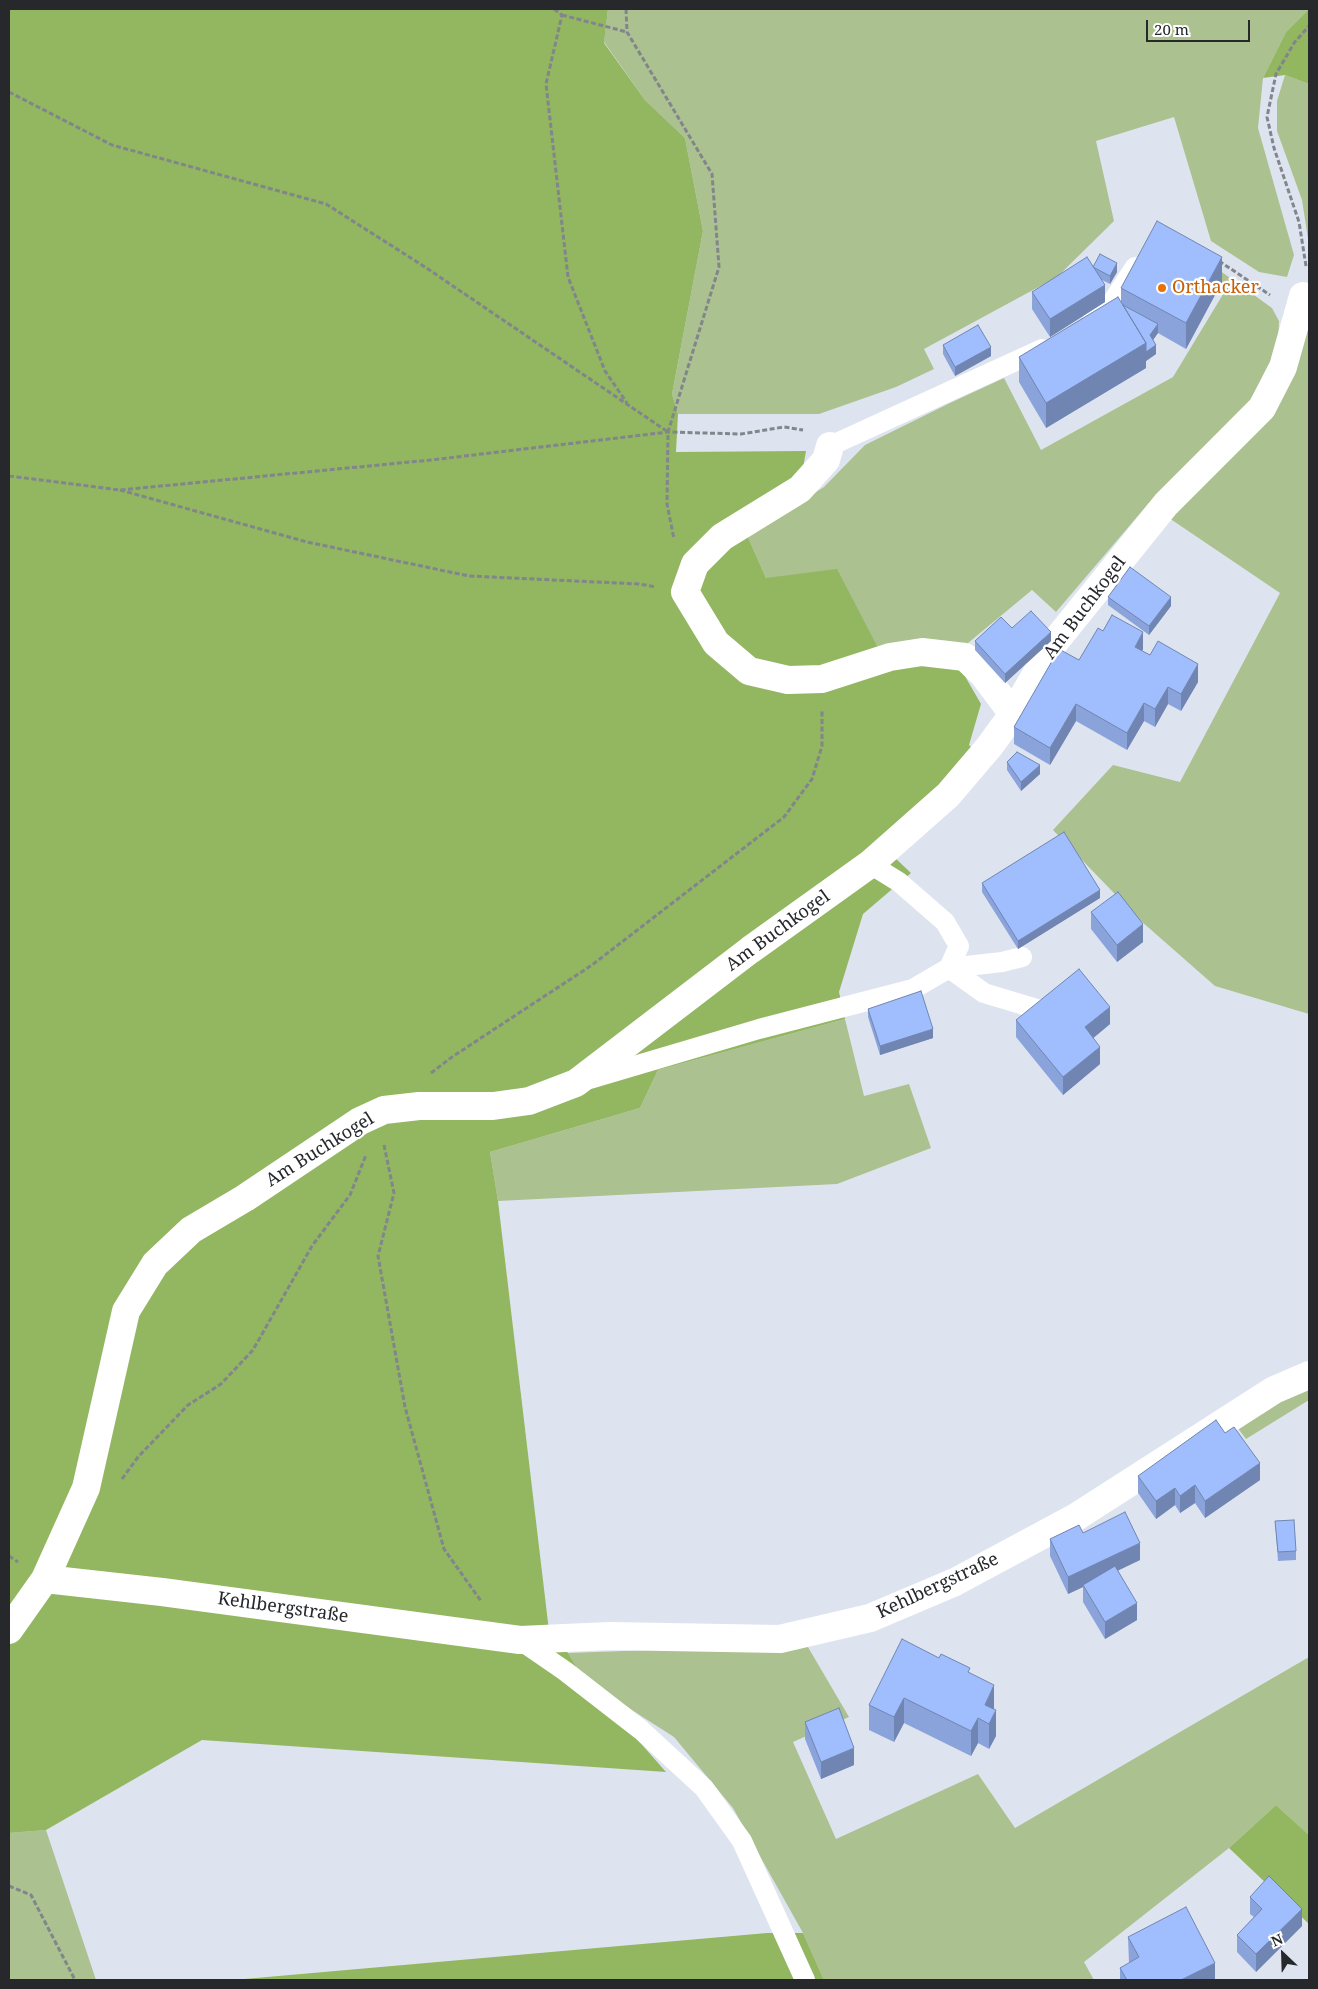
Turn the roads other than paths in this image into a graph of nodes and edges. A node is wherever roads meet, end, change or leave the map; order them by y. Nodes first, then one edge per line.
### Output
1 (1145, 253) edge
2 (1300, 304) road end
3 (830, 446) joint
4 (1012, 714) junction
5 (870, 864) junction
6 (1022, 957) dead end
7 (949, 968) junction
8 (1047, 1012) edge
9 (576, 1083) junction
10 (1309, 1375) edge
11 (45, 1580) junction
12 (9, 1630) edge
13 (520, 1640) junction
14 (805, 1980) edge

1 - 3 lane
2 - 4 street, Am Buchkogel
3 - 4 street
4 - 5 street, Am Buchkogel
5 - 7 lane
5 - 9 street, Am Buchkogel
6 - 7 lane
7 - 8 lane
7 - 9 lane
9 - 11 street, Am Buchkogel
10 - 13 street, Kehlbergstraße
11 - 12 street, Am Buchkogel
11 - 13 street, Kehlbergstraße
13 - 14 lane, Kehlbergstraße

